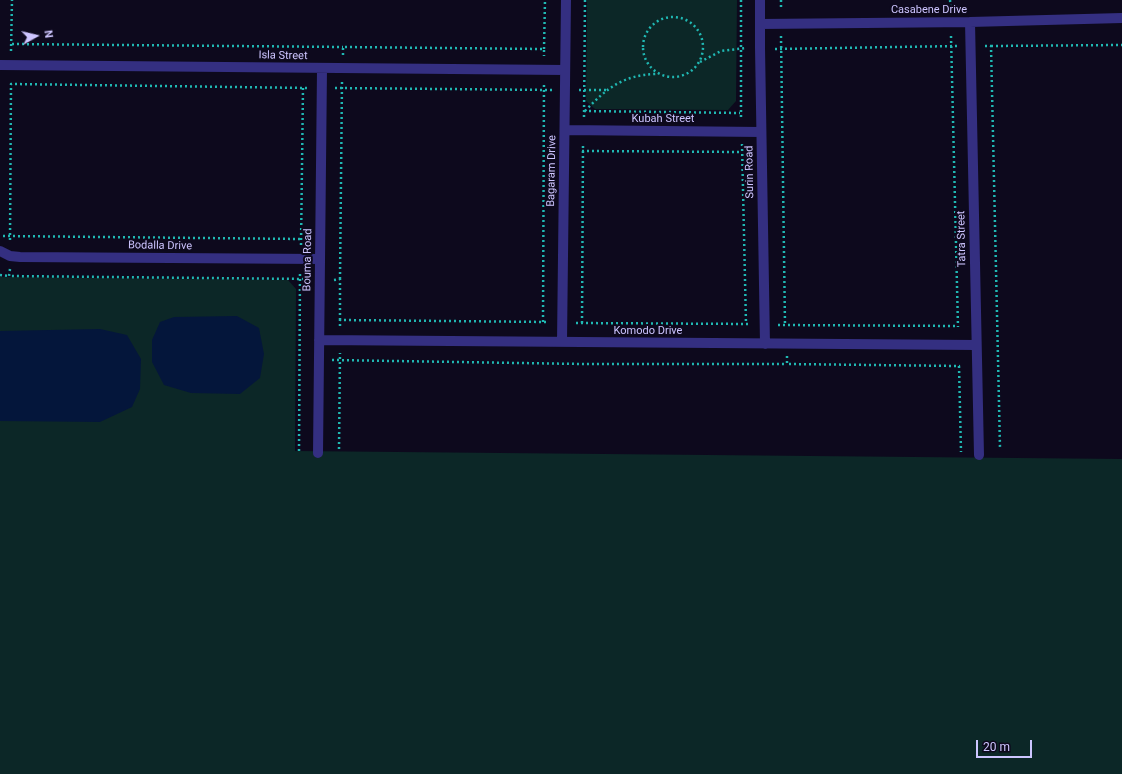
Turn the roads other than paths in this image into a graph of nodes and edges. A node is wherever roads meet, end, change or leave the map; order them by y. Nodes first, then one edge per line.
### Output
1 (566, 0) edge
2 (760, 0) edge
3 (1122, 18) edge
4 (970, 22) junction
5 (760, 24) junction
6 (0, 66) edge
7 (322, 69) junction
8 (565, 70) junction
9 (565, 130) junction
10 (761, 132) junction
11 (0, 251) edge
12 (320, 259) junction
13 (319, 340) junction
14 (562, 342) junction
15 (765, 344) junction
16 (976, 345) junction
17 (318, 453) dead end
18 (979, 456) dead end

1 - 8 street, Bagaram Drive
2 - 5 street, Surin Road
3 - 4 street, Casabene Drive
4 - 5 street, Casabene Drive
4 - 16 street, Tatra Street
5 - 10 street, Surin Road
6 - 7 street, Isla Street
7 - 8 street, Isla Street
7 - 12 street, Bouma Road
8 - 9 street, Bagaram Drive
9 - 10 street, Kubah Street
9 - 14 street, Bagaram Drive
10 - 15 street, Surin Road
11 - 12 street, Bodalla Drive
12 - 13 street, Bouma Road
13 - 14 street, Komodo Drive
13 - 17 street, Bouma Road
14 - 15 street, Komodo Drive
15 - 16 street, Komodo Drive
16 - 18 street, Tatra Street

